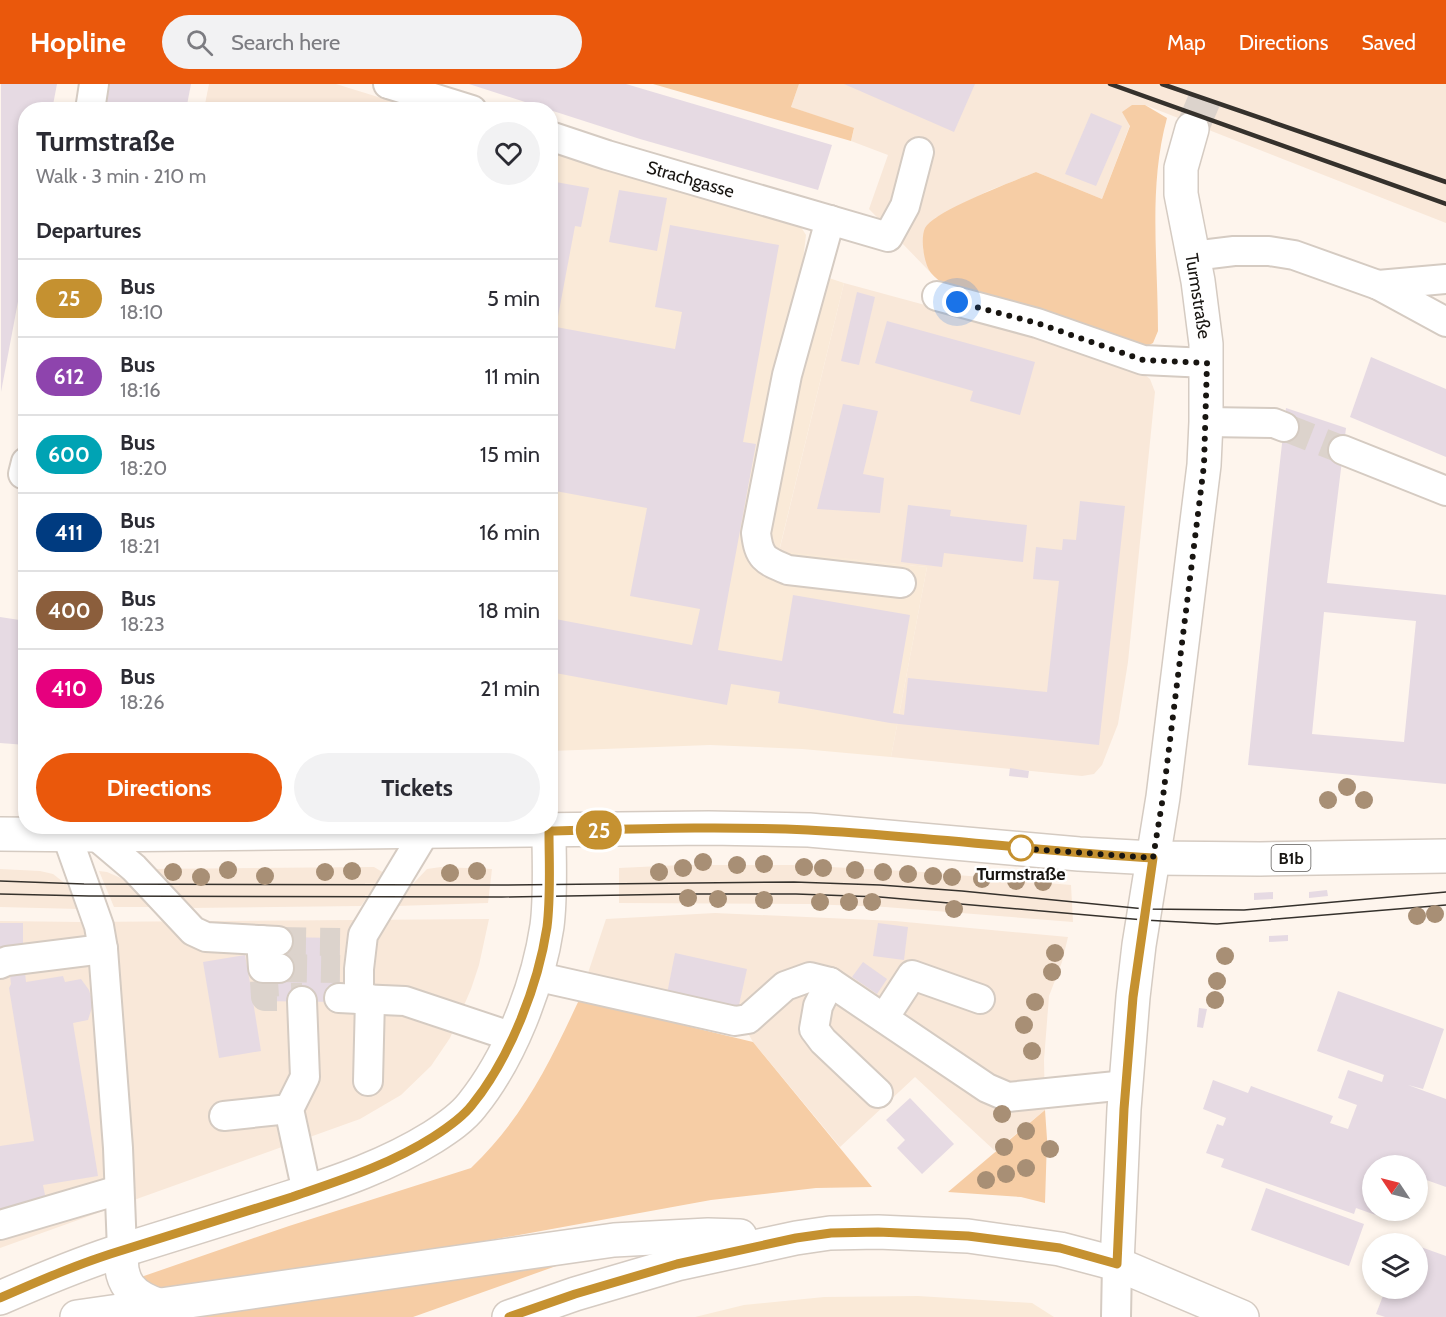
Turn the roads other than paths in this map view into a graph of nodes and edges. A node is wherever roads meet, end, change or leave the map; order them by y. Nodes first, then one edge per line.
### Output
1 (94, 84) edge
2 (388, 84) edge
3 (91, 102) edge
4 (446, 102) edge
5 (1192, 129) tunnel mouth
6 (558, 139) edge
7 (920, 152) dead end
8 (830, 220) junction
9 (1193, 256) junction
10 (1446, 279) edge
11 (1378, 285) junction
12 (938, 296) dead end
13 (1446, 322) edge
14 (1207, 363) junction
15 (1206, 422) junction
16 (1284, 427) tunnel mouth
17 (1343, 450) tunnel mouth
18 (1446, 491) edge
19 (901, 584) dead end
20 (558, 831) edge
21 (0, 834) edge
22 (196, 834) edge
23 (424, 834) edge
24 (549, 834) edge
25 (81, 835) junction
26 (1446, 856) edge
27 (1153, 858) junction
28 (103, 949) junction
29 (269, 959) tunnel mouth
30 (0, 964) edge
31 (535, 976) junction
32 (830, 982) junction
33 (356, 999) junction
34 (980, 999) dead end
35 (302, 1001) dead end
36 (884, 1018) junction
37 (513, 1037) junction
38 (368, 1081) dead end
39 (1126, 1085) junction
40 (878, 1093) dead end
41 (289, 1109) junction
42 (224, 1116) dead end
43 (119, 1190) junction
44 (307, 1192) junction
45 (0, 1225) edge
46 (796, 1238) junction
47 (122, 1250) junction
48 (1117, 1264) junction
49 (0, 1298) edge
50 (161, 1306) junction
51 (77, 1317) edge
52 (508, 1317) edge
53 (1116, 1317) edge
54 (1242, 1317) edge

1 - 3 street
2 - 4 street
5 - 9 main road, Turmstraße
6 - 8 street, Strachgasse
7 - 8 street, Strachgasse
8 - 19 street
9 - 11 street
9 - 14 main road, Turmstraße
10 - 11 street
11 - 13 street
12 - 14 street
14 - 15 main road, Turmstraße
15 - 16 street
15 - 27 main road, Turmstraße
17 - 18 street
20 - 27 main road, B1b
21 - 25 main road, B1b
22 - 25 main road, B1b
23 - 33 street
24 - 31 main road
25 - 28 street
25 - 29 street
26 - 27 main road, B1b
27 - 39 main road, Turmstraße
28 - 30 street
28 - 43 street
31 - 32 street
31 - 37 main road
32 - 36 street
32 - 40 street
33 - 37 street
33 - 38 street
34 - 36 street
35 - 41 street
36 - 39 street
37 - 44 main road
39 - 48 main road, Turmstraße
41 - 42 street
41 - 44 street
43 - 45 street
43 - 47 street
44 - 47 main road
46 - 48 main road
46 - 50 main road
46 - 52 main road
47 - 49 main road
47 - 50 main road
48 - 53 street
48 - 54 main road
50 - 51 main road

